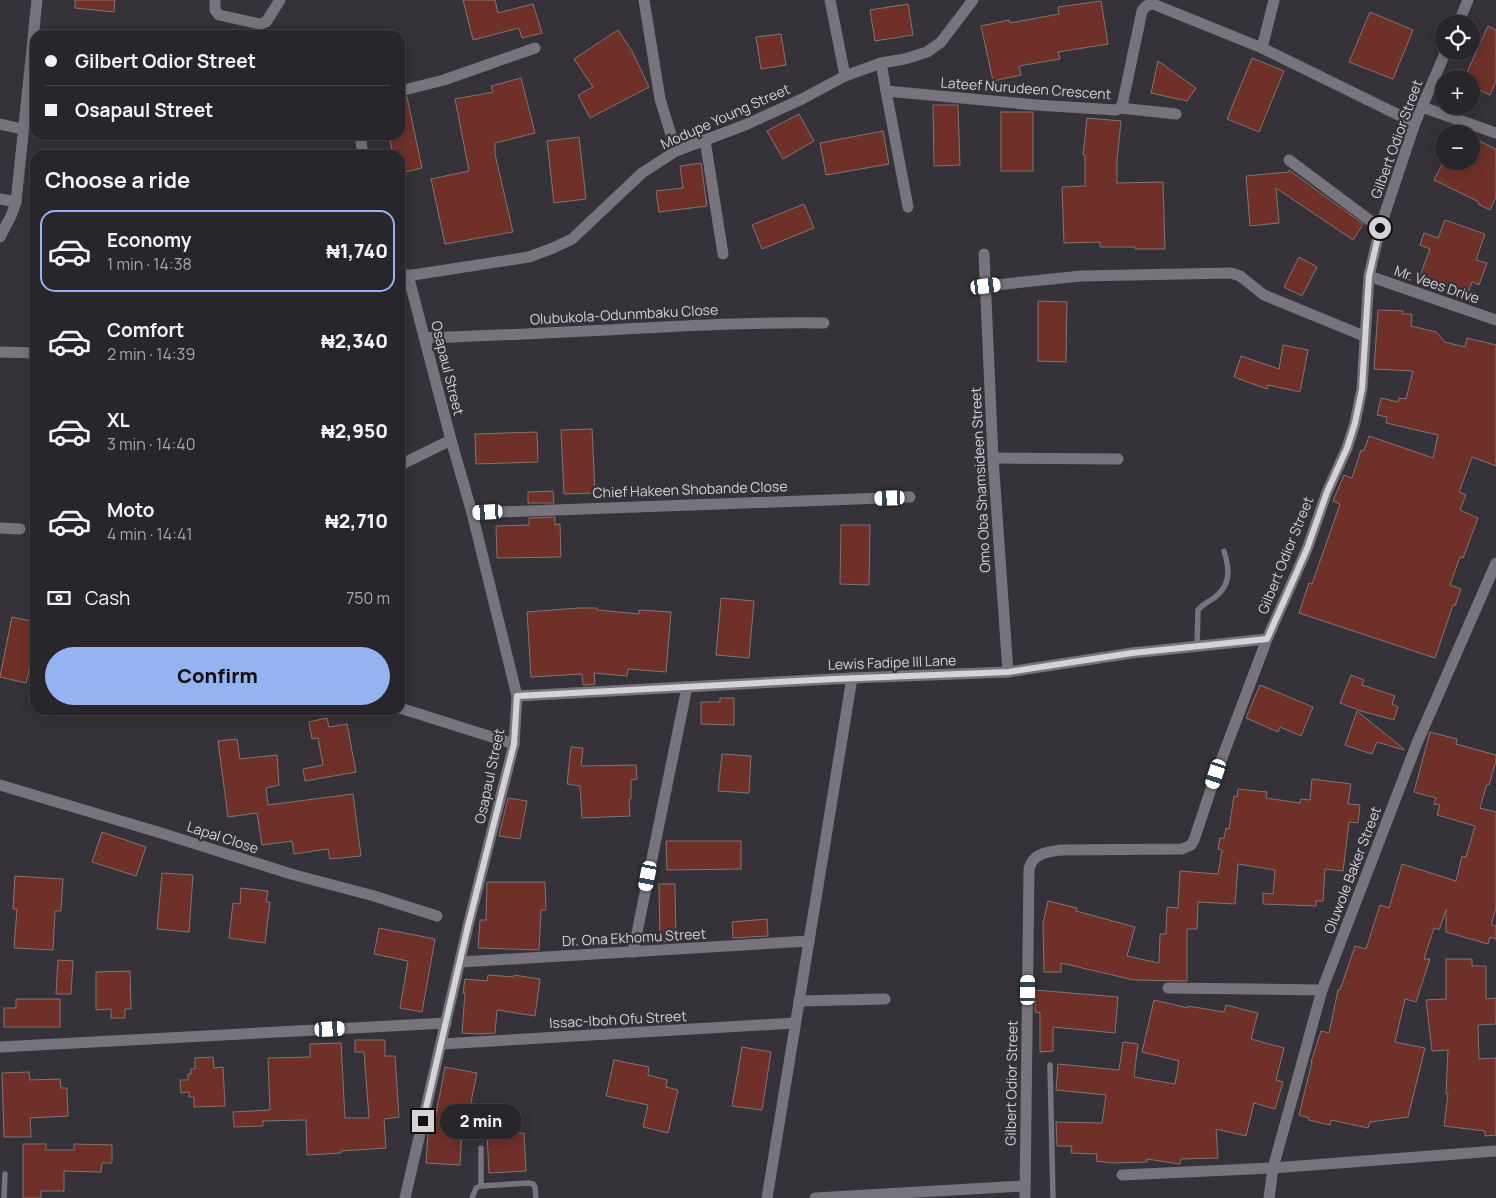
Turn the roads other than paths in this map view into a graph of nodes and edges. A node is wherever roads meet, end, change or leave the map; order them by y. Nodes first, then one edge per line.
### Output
1 (37, 0) edge
2 (215, 0) edge
3 (280, 0) edge
4 (644, 0) edge
5 (830, 0) edge
6 (973, 0) edge
7 (1274, 0) edge
8 (1468, 0) edge
9 (1462, 15) edge
10 (34, 30) edge
11 (535, 48) dead end
12 (1262, 48) junction
13 (30, 60) edge
14 (1442, 60) edge
15 (881, 63) junction
16 (845, 76) junction
17 (405, 89) edge
18 (886, 91) junction
19 (1422, 107) junction
20 (1120, 108) junction
21 (1176, 114) dead end
22 (1416, 123) junction
23 (0, 124) edge
24 (22, 129) junction
25 (1496, 133) edge
26 (705, 140) junction
27 (676, 151) junction
28 (1289, 160) dead end
29 (0, 199) edge
30 (16, 202) junction
31 (908, 207) dead end
32 (1380, 228) junction
33 (0, 237) edge
34 (723, 254) dead end
35 (984, 254) dead end
36 (405, 276) edge
37 (1369, 276) junction
38 (405, 279) edge
39 (986, 286) junction
40 (1496, 320) edge
41 (824, 323) dead end
42 (1364, 336) junction
43 (425, 338) junction
44 (0, 352) edge
45 (30, 353) edge
46 (451, 440) junction
47 (993, 458) junction
48 (1118, 459) dead end
49 (405, 463) edge
50 (910, 497) dead end
51 (472, 513) junction
52 (0, 528) edge
53 (20, 529) dead end
54 (1224, 551) dead end
55 (1496, 563) edge
56 (1267, 639) junction
57 (1196, 646) junction
58 (1008, 672) junction
59 (852, 678) junction
60 (687, 687) junction
61 (517, 696) junction
62 (405, 710) edge
63 (514, 744) junction
64 (0, 785) edge
65 (437, 916) dead end
66 (809, 941) junction
67 (633, 952) junction
68 (461, 962) junction
69 (1168, 988) dead end
70 (1322, 990) junction
71 (885, 1000) dead end
72 (799, 1001) junction
73 (446, 1023) junction
74 (796, 1023) junction
75 (442, 1044) junction
76 (0, 1046) edge
77 (1050, 1065) dead end
78 (481, 1148) dead end
79 (1496, 1151) edge
80 (1273, 1168) junction
81 (5, 1174) dead end
82 (1122, 1175) dead end
83 (481, 1186) junction
84 (1024, 1186) junction
85 (4, 1198) edge
86 (405, 1198) edge
87 (472, 1198) edge
88 (536, 1198) edge
89 (767, 1198) edge
90 (815, 1198) edge
91 (1024, 1198) edge
92 (1053, 1198) edge
93 (1269, 1198) edge

1 - 10 street
2 - 3 street
4 - 27 street
5 - 16 street
6 - 15 street, Modupe Young Street
7 - 12 street
8 - 9 street
11 - 17 street
12 - 20 street, Lateef Nurudeen Crescent
12 - 22 street, Lateef Nurudeen Crescent
13 - 24 street
14 - 19 street, Gilbert Odior Street
15 - 16 street, Modupe Young Street
15 - 18 street
16 - 26 street, Modupe Young Street
18 - 20 street, Lateef Nurudeen Crescent
18 - 31 street
19 - 22 street, Gilbert Odior Street
19 - 25 street
20 - 21 street
22 - 32 street, Gilbert Odior Street
23 - 24 street
24 - 30 street
26 - 27 street, Modupe Young Street
26 - 34 street
27 - 36 street, Modupe Young Street
28 - 32 street
29 - 30 street
30 - 33 street
32 - 37 street, Gilbert Odior Street
35 - 39 street, Omo Oba Shamsideen Street
37 - 40 street, Mr. Vees Drive
37 - 42 street, Gilbert Odior Street
38 - 43 street, Osapaul Street
39 - 42 street
39 - 47 street, Omo Oba Shamsideen Street
41 - 43 street, Olubukola-Odunmbaku Close
42 - 56 street, Gilbert Odior Street
43 - 46 street, Osapaul Street
44 - 45 street
46 - 49 street
46 - 51 street, Osapaul Street
47 - 48 street
47 - 58 street, Omo Oba Shamsideen Street
50 - 51 street, Chief Hakeen Shobande Close
51 - 61 street, Osapaul Street
52 - 53 street
54 - 57 lane
55 - 70 street, Oluwole Baker Street
56 - 57 street, Lewis Fadipe III Lane
56 - 84 street, Gilbert Odior Street
57 - 58 street, Lewis Fadipe III Lane
58 - 59 street, Lewis Fadipe III Lane
59 - 60 street, Lewis Fadipe III Lane
59 - 66 street
60 - 61 street, Lewis Fadipe III Lane
60 - 67 street
61 - 63 street, Osapaul Street
62 - 63 street
63 - 68 street, Osapaul Street
64 - 65 street, Lapal Close
66 - 67 street, Dr. Ona Ekhomu Street
66 - 72 street
67 - 68 street, Dr. Ona Ekhomu Street
68 - 73 street, Osapaul Street
69 - 70 street
70 - 80 street, Oluwole Baker Street
71 - 72 street
72 - 74 street
73 - 75 street, Osapaul Street
73 - 76 street
74 - 75 street, Issac-Iboh Ofu Street
74 - 89 street
75 - 86 street, Osapaul Street
77 - 92 lane
78 - 83 lane
79 - 80 street
80 - 82 street
80 - 93 street, Oluwole Baker Street
81 - 85 lane
83 - 87 lane
83 - 88 lane
84 - 90 street
84 - 91 street, Gilbert Odior Street

